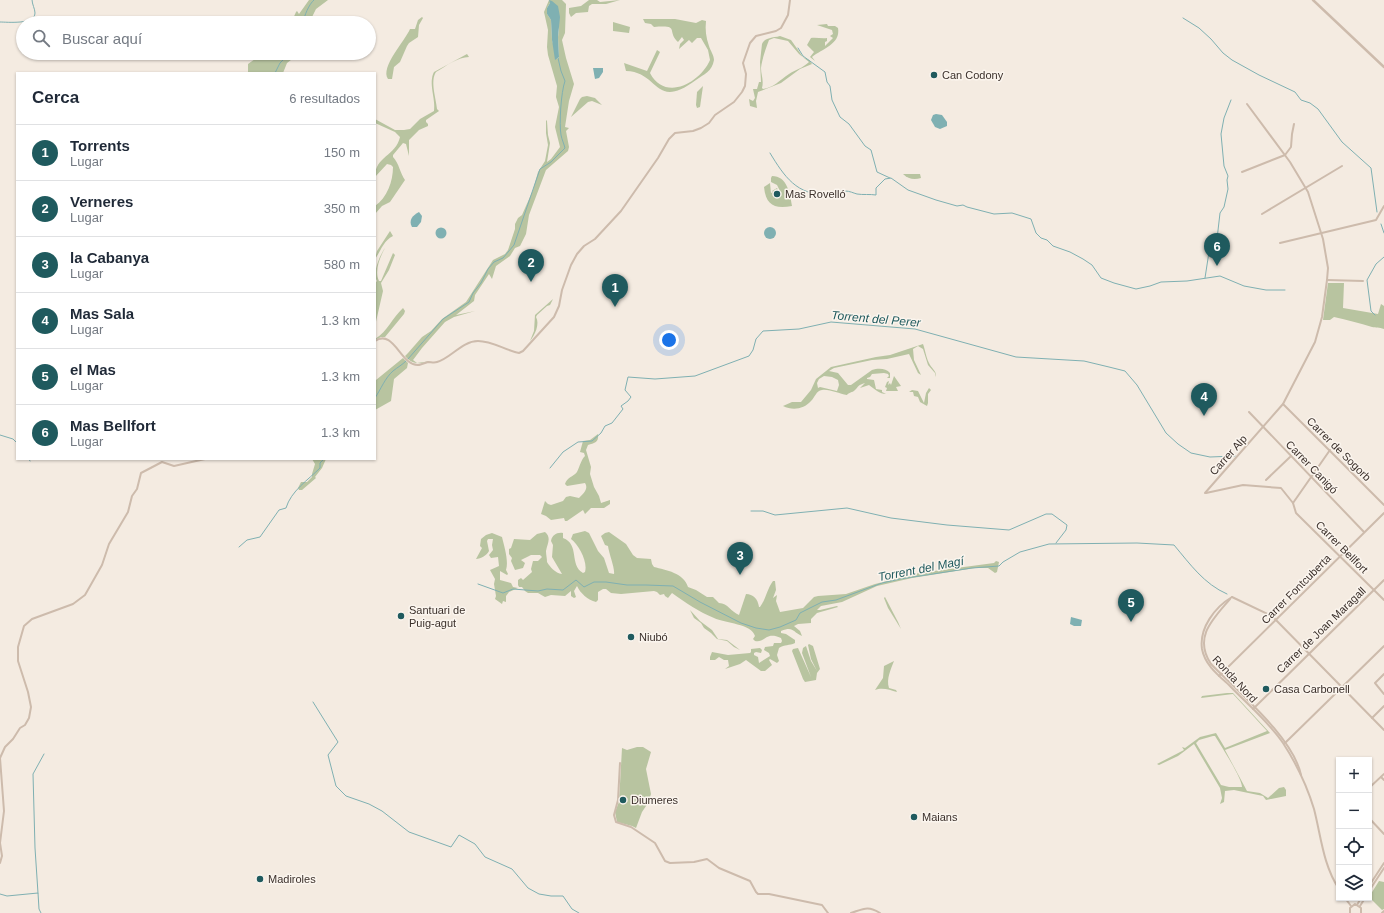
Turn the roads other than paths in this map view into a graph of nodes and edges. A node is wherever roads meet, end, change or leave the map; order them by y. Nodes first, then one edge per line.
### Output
1 (790, 0) edge
2 (1313, 0) edge
3 (1384, 67) edge
4 (1247, 104) dead end
5 (1294, 124) dead end
6 (1285, 155) junction
7 (1342, 166) dead end
8 (1242, 172) dead end
9 (1306, 188) junction
10 (1384, 206) edge
11 (1262, 214) dead end
12 (1322, 233) junction
13 (1280, 243) dead end
14 (1327, 280) junction
15 (1363, 281) dead end
16 (376, 340) edge
17 (1283, 404) junction
18 (1249, 412) dead end
19 (1264, 428) junction
20 (1330, 450) junction
21 (1290, 457) junction
22 (201, 460) edge
23 (1311, 478) junction
24 (1266, 480) dead end
25 (1205, 493) joint
26 (1293, 503) junction
27 (1384, 505) edge
28 (1384, 513) edge
29 (1364, 532) junction
30 (1340, 556) junction
31 (1384, 580) edge
32 (1374, 590) junction
33 (1384, 600) edge
34 (1276, 620) junction
35 (1384, 646) edge
36 (1309, 653) junction
37 (1384, 674) edge
38 (1220, 675) junction
39 (1342, 687) junction
40 (1384, 694) edge
41 (1384, 706) edge
42 (1253, 708) junction
43 (1372, 718) junction
44 (1384, 730) edge
45 (1285, 744) junction
46 (620, 763) dead end
47 (1384, 774) edge
48 (1381, 777) junction
49 (1384, 780) edge
50 (1372, 785) edge
51 (1372, 821) edge
52 (1384, 834) edge
53 (0, 843) edge
54 (0, 863) edge
55 (1384, 863) edge
56 (1384, 868) edge
57 (1381, 873) junction
58 (1384, 877) edge
59 (1372, 881) edge
60 (1336, 884) edge
61 (1372, 886) edge
62 (1348, 901) edge
63 (1360, 901) edge
64 (1362, 901) edge
65 (1358, 905) junction
66 (1352, 906) junction
67 (828, 913) edge
68 (851, 913) edge
69 (880, 913) edge
70 (1350, 913) edge
71 (1361, 913) edge

1 - 16 street
2 - 3 street
4 - 6 street, Carrer Alp
5 - 6 street
6 - 8 street
6 - 9 street, Carrer Alp
7 - 9 street
9 - 11 street
9 - 12 street, Carrer Alp
10 - 12 street
12 - 13 street
12 - 14 street, Carrer Alp
14 - 15 street
14 - 17 street, Carrer Alp
17 - 19 street, Carrer Alp
17 - 20 street, Carrer de Sogorb
18 - 19 street, Carrer Canigó
19 - 21 street, Carrer Canigó
19 - 25 street, Carrer Alp
20 - 23 street
20 - 27 street, Carrer de Sogorb
21 - 23 street, Carrer Canigó
21 - 24 street
22 - 53 street
23 - 26 street
23 - 29 street, Carrer Canigó
25 - 26 street, Carrer Bellfort
26 - 30 street, Carrer Bellfort
28 - 29 street, Carrer Fontcuberta
29 - 30 street, Carrer Fontcuberta
30 - 32 street, Carrer Bellfort
30 - 34 street, Carrer Fontcuberta
31 - 32 street, Carrer de Joan Maragall
32 - 33 street, Carrer Bellfort
32 - 36 street, Carrer de Joan Maragall
34 - 36 street
34 - 38 street, Carrer Fontcuberta
34 - 38 street, Ronda Nord
35 - 39 street
36 - 39 street
36 - 42 street, Carrer de Joan Maragall
37 - 40 street
38 - 42 street, Ronda Nord
39 - 43 street
39 - 45 street
41 - 43 street
42 - 45 street, Ronda Nord
43 - 44 street
45 - 60 street, Ronda Nord
46 - 67 street
47 - 48 street
48 - 49 street
48 - 50 street
51 - 52 street
53 - 54 street
55 - 59 street
56 - 57 street
57 - 58 street
57 - 61 street
62 - 66 street
63 - 65 street
64 - 65 street
65 - 66 street
65 - 71 street
66 - 70 street
68 - 69 street

